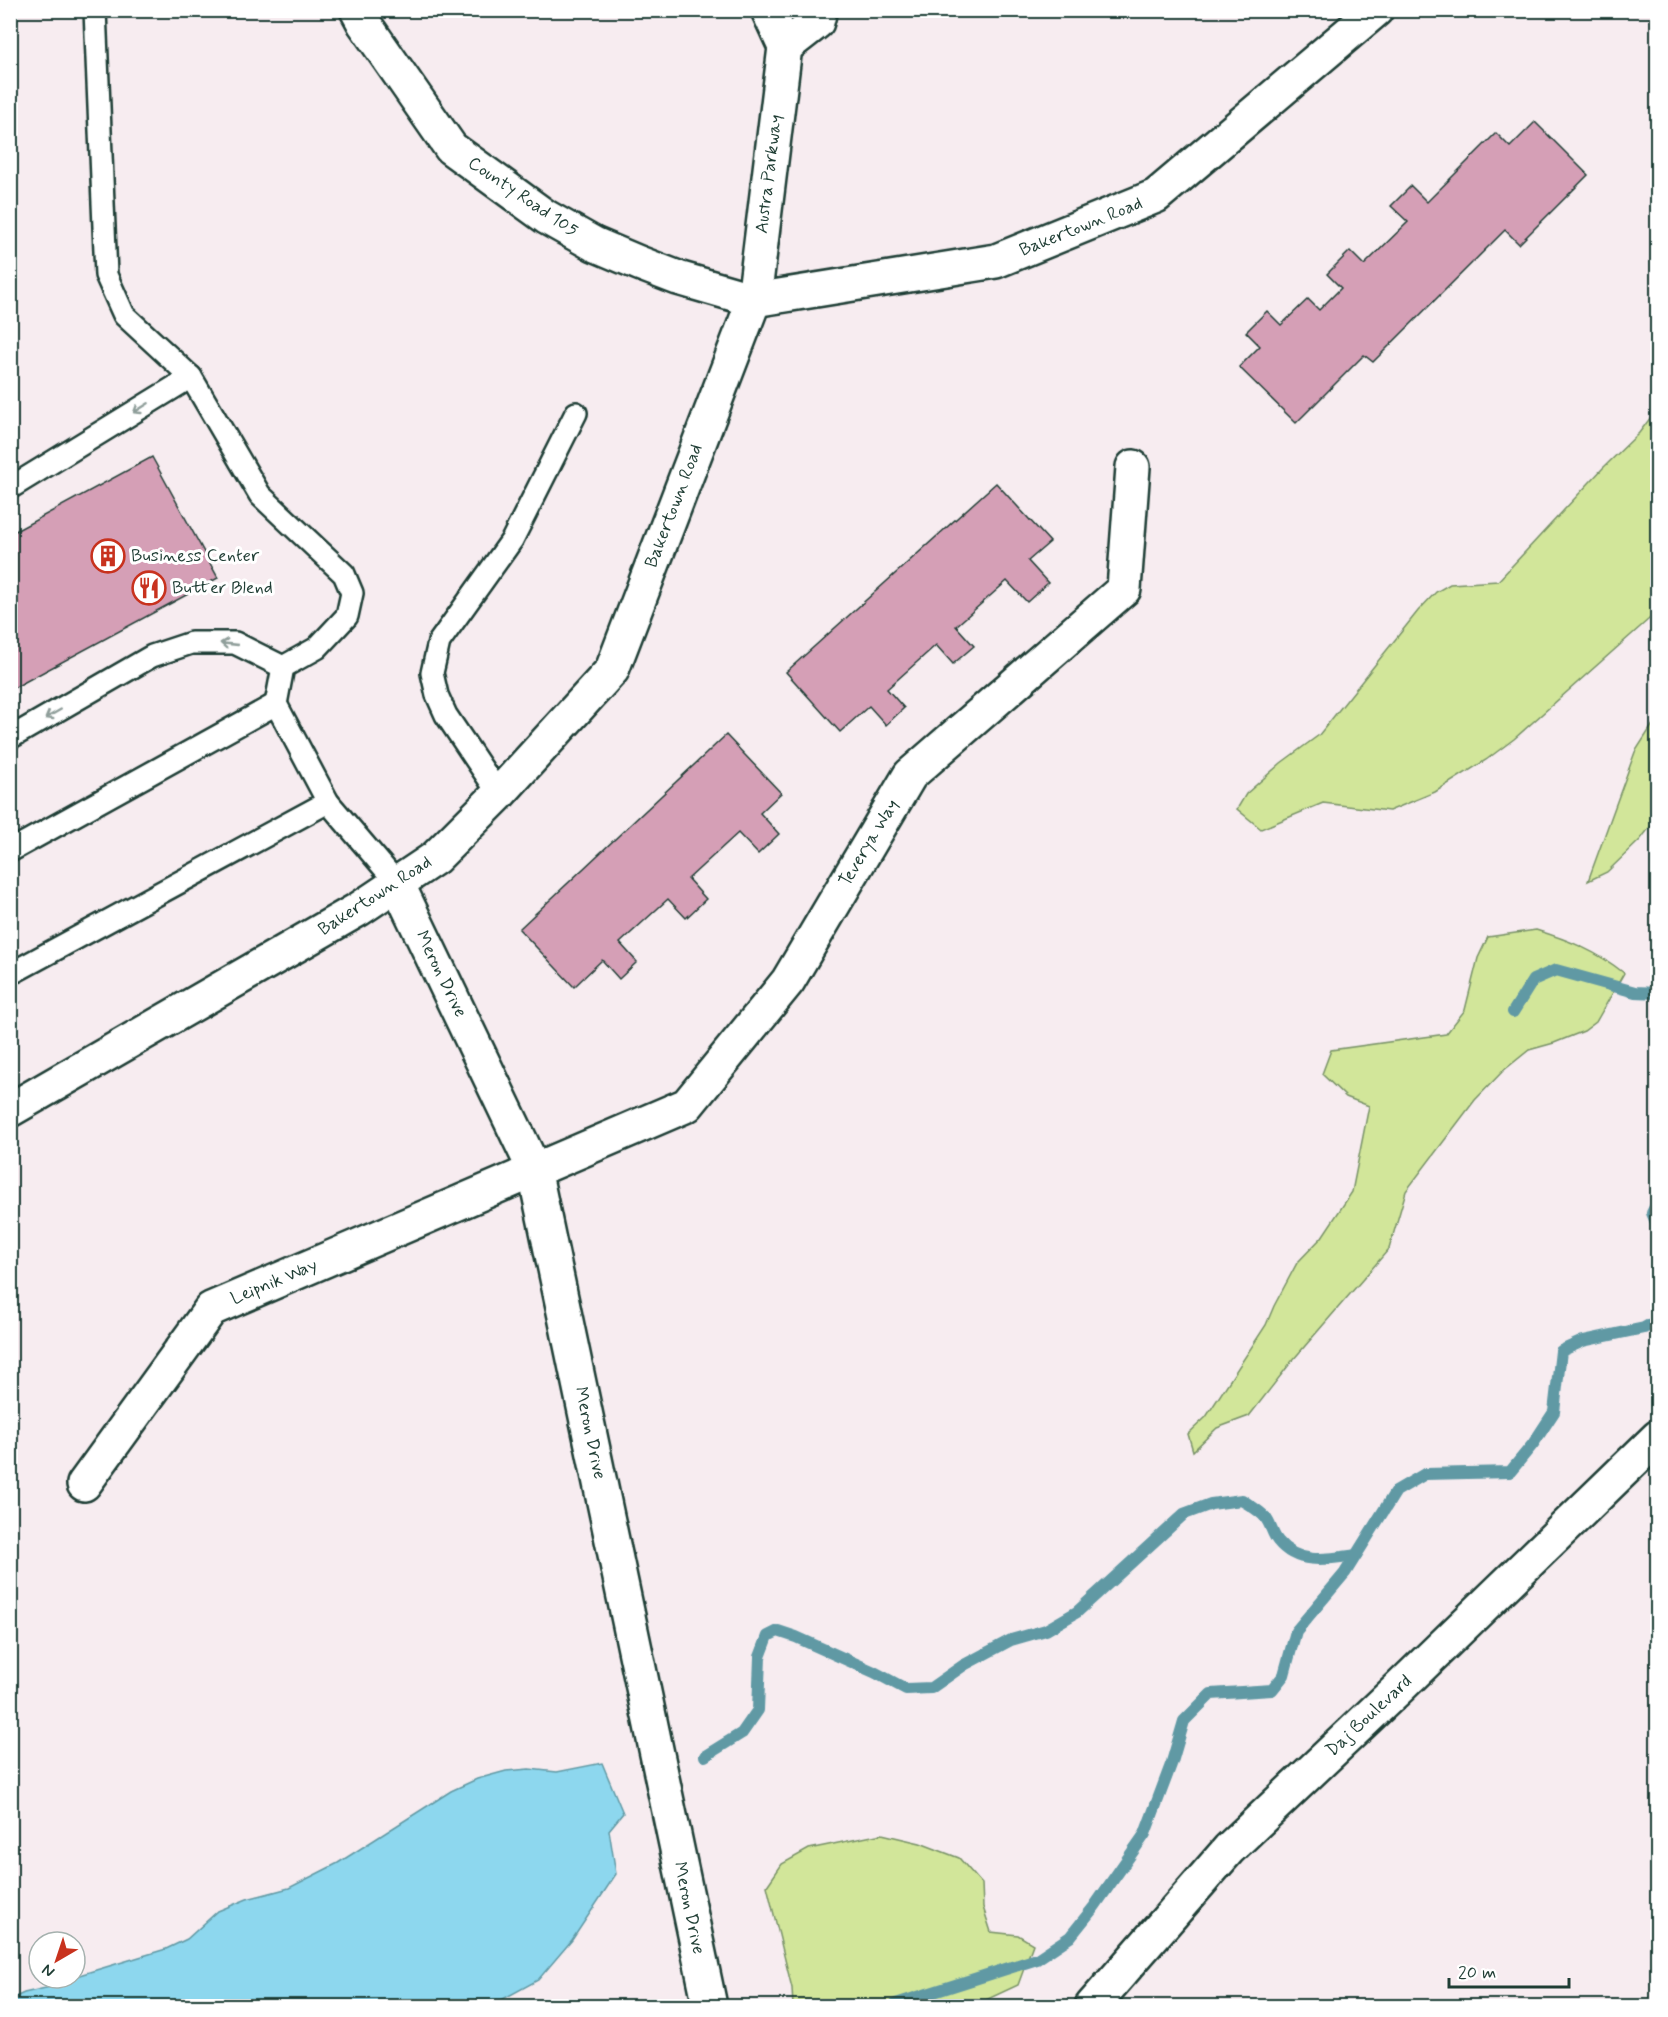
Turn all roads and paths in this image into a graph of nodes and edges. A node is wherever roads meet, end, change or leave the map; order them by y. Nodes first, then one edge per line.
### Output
1 (95, 10) edge
2 (357, 10) edge
3 (768, 10) edge
4 (820, 10) edge
5 (1376, 10) edge
6 (785, 47) junction
7 (754, 300) junction
8 (190, 377) junction
9 (576, 413) dead end
10 (1132, 467) dead end
11 (10, 488) edge
12 (283, 667) junction
13 (276, 704) junction
14 (10, 738) edge
15 (499, 794) junction
16 (328, 802) junction
17 (10, 851) edge
18 (397, 883) junction
19 (10, 974) edge
20 (10, 1110) edge
21 (534, 1169) junction
22 (1658, 1437) edge
23 (84, 1484) dead end
24 (710, 2007) edge
25 (1092, 2007) edge

1 - 8 lane
2 - 7 street, County Road 105
3 - 6 street
4 - 6 street
5 - 7 street, Bakertown Road
6 - 7 street, Austra Parkway
7 - 15 street, Bakertown Road
8 -> 11 lane
8 - 12 lane
9 - 15 lane
10 - 21 street, Teverya Way
12 - 13 lane
12 -> 14 lane
13 - 16 lane
13 - 17 lane
15 - 18 street, Bakertown Road
16 - 18 lane
16 - 19 lane
18 - 20 street, Bakertown Road
18 - 21 street, Meron Drive
21 - 23 street, Leipnik Way
21 - 24 street, Meron Drive
22 - 25 street, Daj Boulevard

